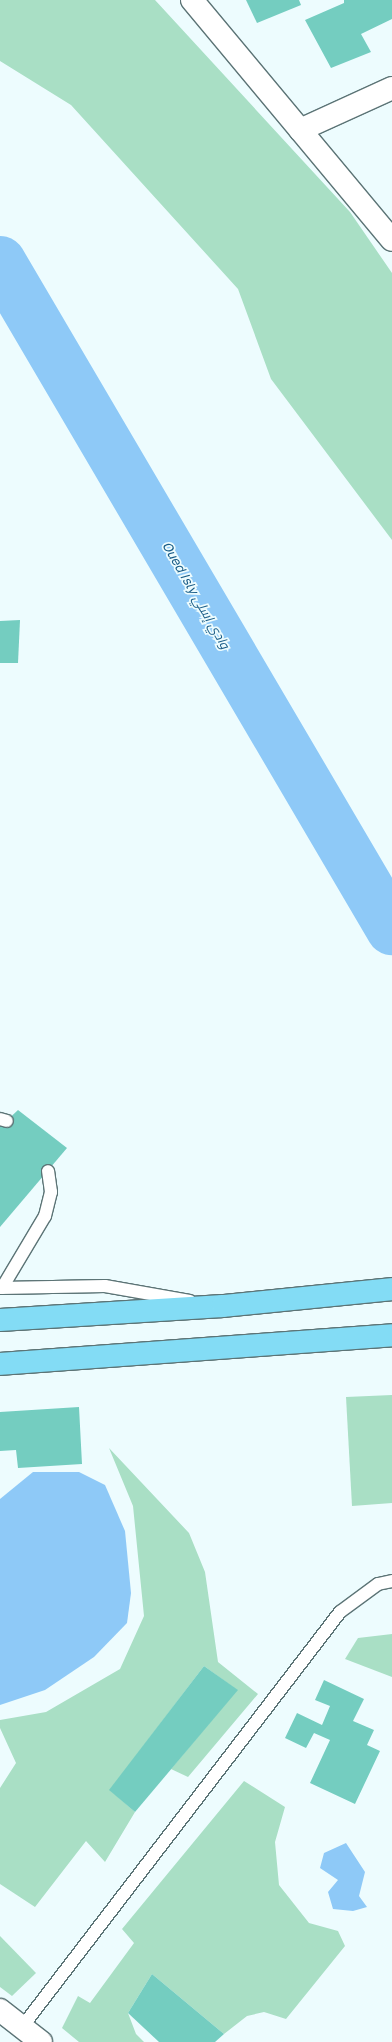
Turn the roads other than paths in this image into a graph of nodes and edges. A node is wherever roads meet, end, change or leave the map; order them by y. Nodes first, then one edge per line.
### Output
1 (192, 0) edge
2 (392, 88) edge
3 (300, 130) junction
4 (392, 240) edge
5 (48, 1171) dead end
6 (1, 1288) edge
7 (392, 1289) edge
8 (223, 1306) junction
9 (0, 1320) edge
10 (392, 1335) edge
11 (0, 1364) edge
12 (392, 1581) edge
13 (0, 2010) edge
14 (22, 2027) junction
15 (41, 2042) edge

1 - 3 street
2 - 3 street
3 - 4 street
5 - 6 lane
6 - 8 lane
7 - 8 main road
8 - 9 main road
10 - 11 main road
12 - 14 lane
13 - 14 street
14 - 15 street

